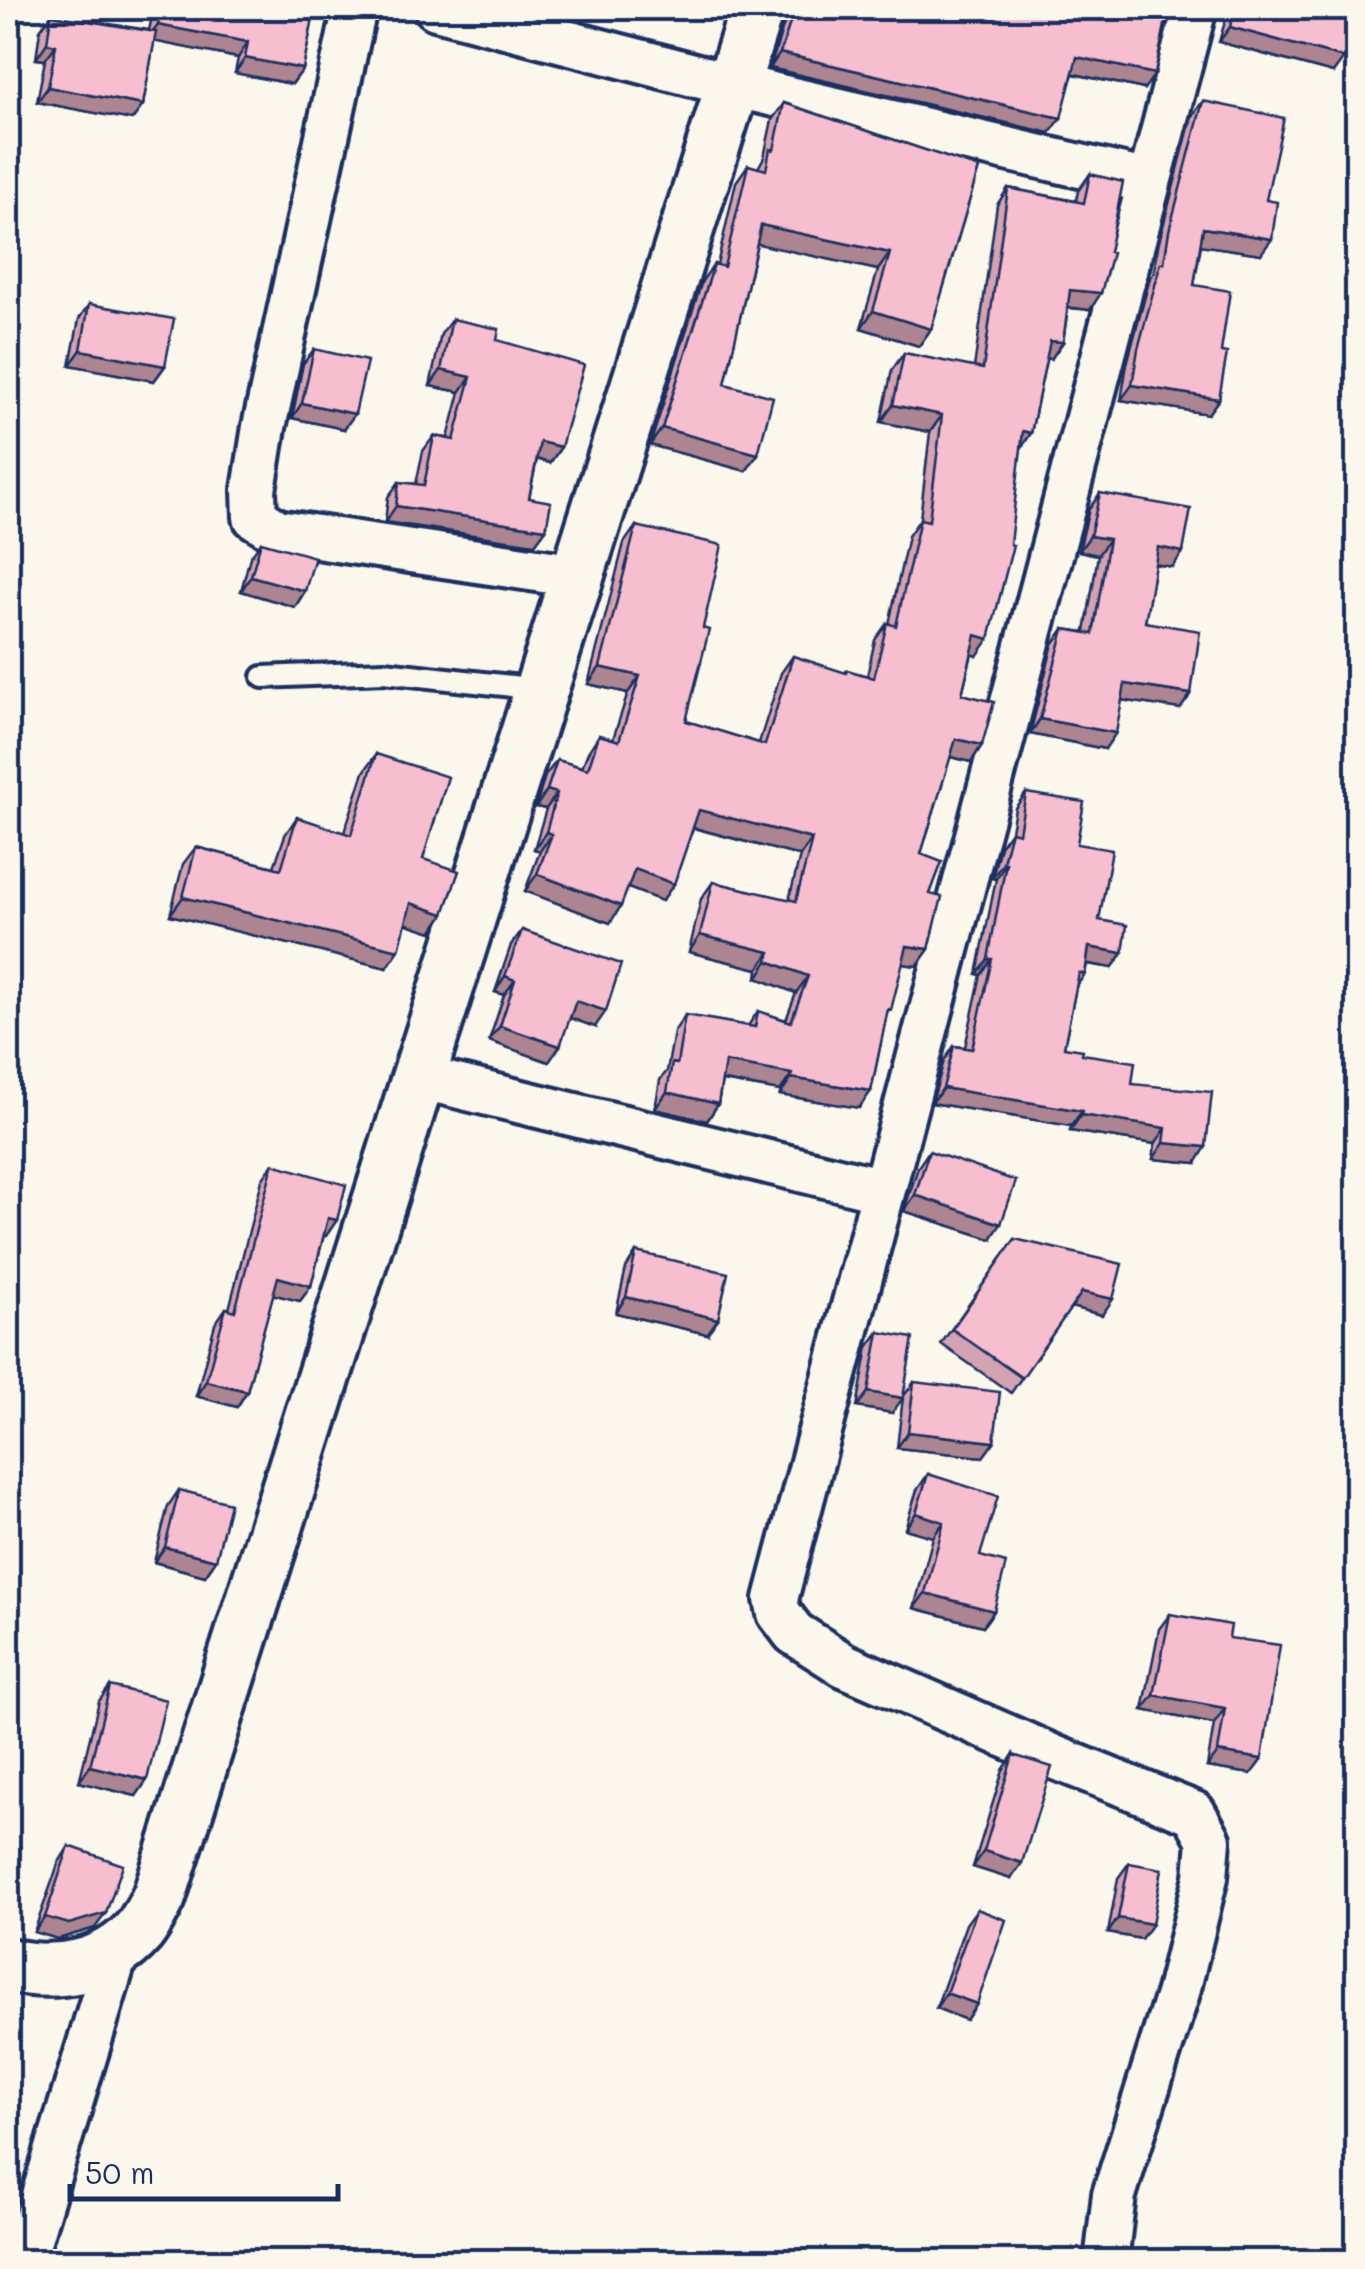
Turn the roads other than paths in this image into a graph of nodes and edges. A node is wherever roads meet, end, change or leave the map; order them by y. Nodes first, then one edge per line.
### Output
1 (355, 8) edge
2 (436, 8) edge
3 (757, 8) edge
4 (1195, 8) edge
5 (732, 85) junction
6 (1149, 182) junction
7 (577, 576) junction
8 (263, 677) dead end
9 (541, 690) junction
10 (418, 1077) junction
11 (883, 1190) junction
12 (116, 1951) junction
13 (17, 1968) edge
14 (23, 2262) edge
15 (1106, 2262) edge

1 - 7 street
2 - 5 street
3 - 5 street
4 - 6 street
5 - 6 street
5 - 7 street
6 - 11 street
7 - 9 street
8 - 9 lane
9 - 10 street
10 - 11 street
10 - 12 street
11 - 15 street
12 - 13 street
12 - 14 street

